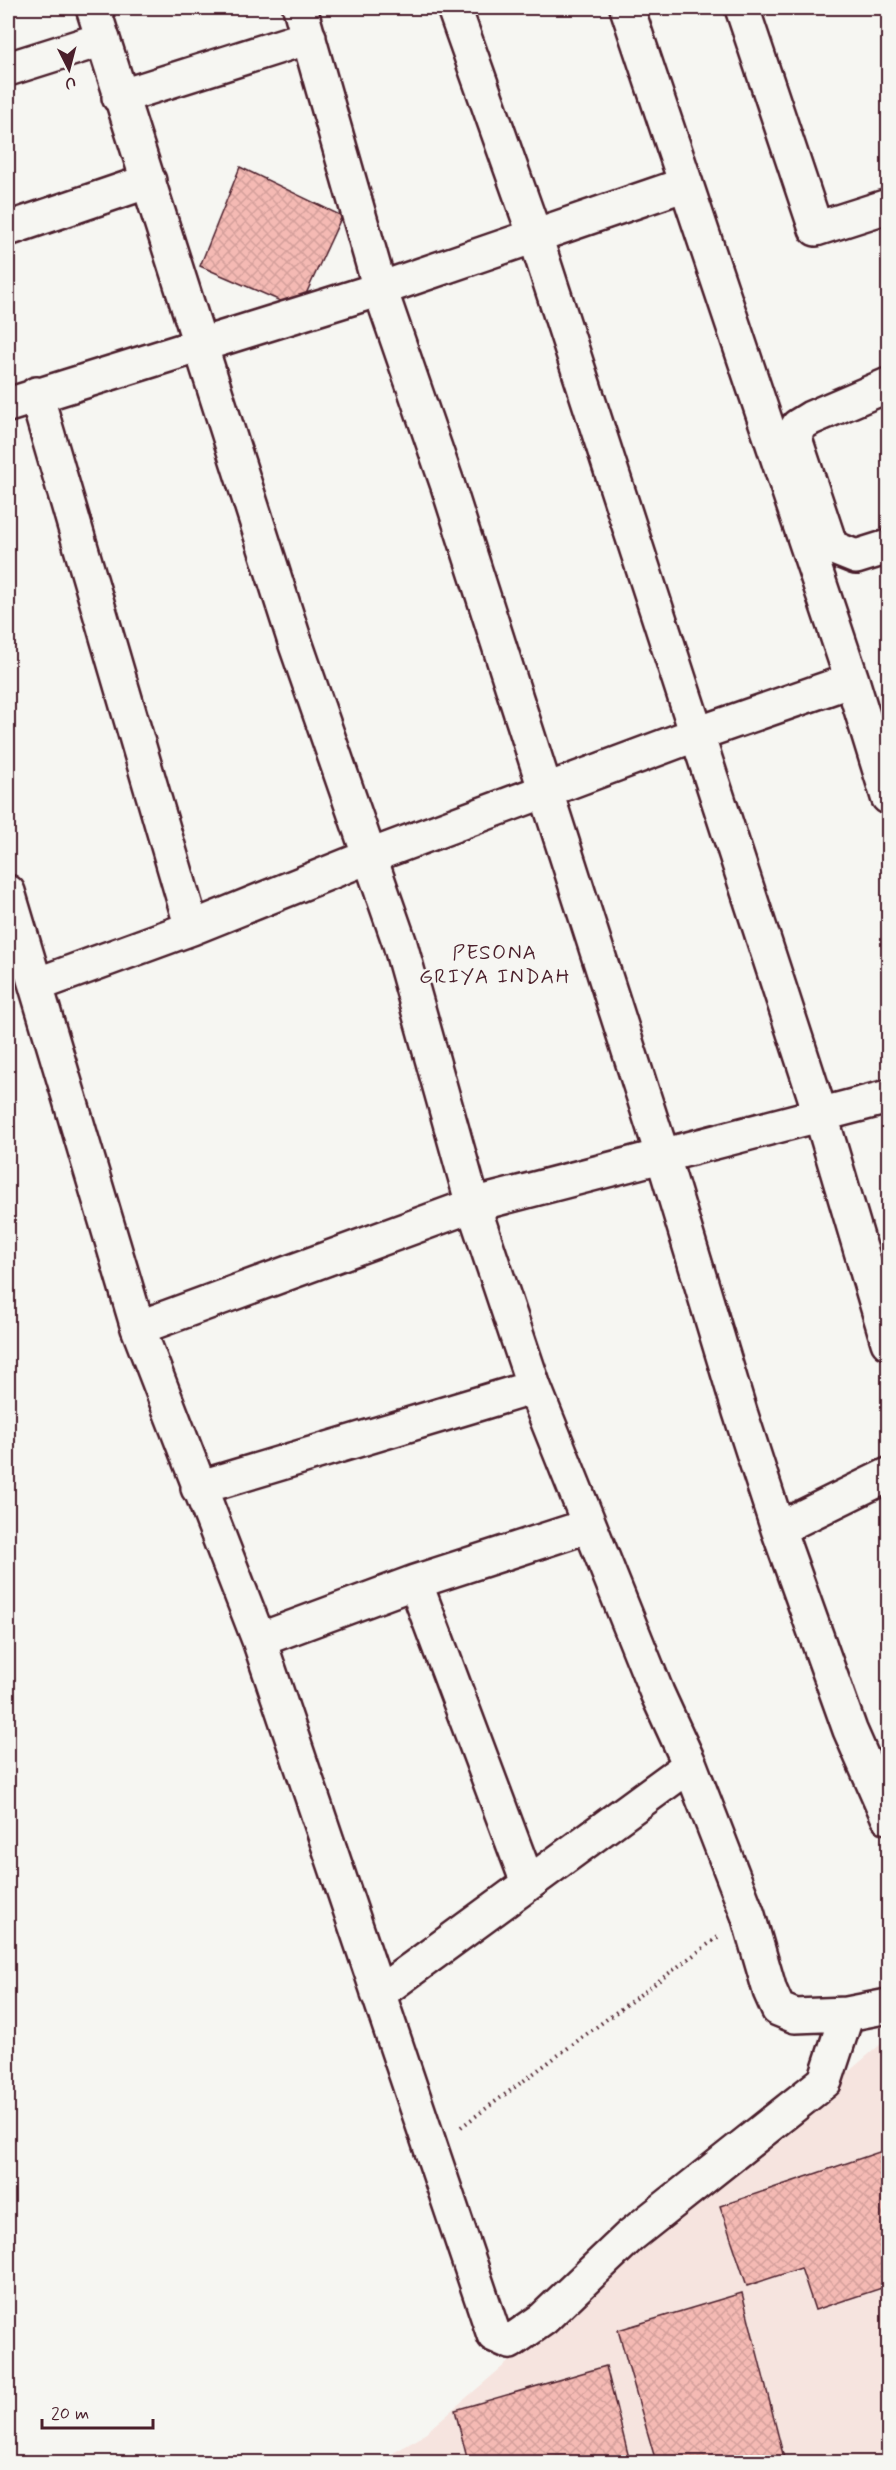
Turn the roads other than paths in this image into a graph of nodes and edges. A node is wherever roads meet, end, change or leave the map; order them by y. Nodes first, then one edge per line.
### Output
1 (93, 8) edge
2 (453, 8) edge
3 (627, 8) edge
4 (742, 8) edge
5 (304, 22) edge
6 (103, 39) junction
7 (8, 69) edge
8 (119, 97) junction
9 (149, 181) junction
10 (686, 184) junction
11 (888, 206) edge
12 (8, 229) edge
13 (536, 236) junction
14 (380, 289) junction
15 (201, 345) junction
16 (888, 385) edge
17 (22, 400) edge
18 (888, 547) edge
19 (852, 680) junction
20 (697, 734) junction
21 (546, 791) junction
22 (888, 797) edge
23 (368, 857) junction
24 (8, 892) edge
25 (192, 928) junction
26 (36, 985) junction
27 (888, 1097) edge
28 (821, 1116) junction
29 (663, 1157) junction
30 (473, 1205) junction
31 (138, 1328) junction
32 (888, 1342) edge
33 (534, 1387) junction
34 (888, 1475) edge
35 (198, 1488) junction
36 (588, 1526) junction
37 (778, 1529) junction
38 (415, 1582) junction
39 (259, 1640) junction
40 (690, 1765) junction
41 (888, 1817) edge
42 (528, 1883) junction
43 (378, 1994) junction
44 (888, 2006) edge
45 (848, 2014) junction

1 - 6 street
2 - 13 street
3 - 10 street
4 - 11 street
5 - 8 street
5 - 14 street
6 - 7 street
6 - 8 street
8 - 9 street
9 - 12 street
9 - 15 street
10 - 13 street
10 - 19 street
13 - 14 street
13 - 20 street
14 - 15 street
14 - 21 street
15 - 17 street
15 - 23 street
16 - 18 street
17 - 25 street
19 - 20 street
19 - 22 street
20 - 21 street
20 - 28 street
21 - 23 street
21 - 29 street
23 - 25 street
23 - 30 street
24 - 26 street
25 - 26 street
26 - 31 street
27 - 28 street
28 - 29 street
28 - 32 street
29 - 30 street
29 - 37 street
30 - 31 street
30 - 33 street
31 - 35 street
33 - 35 street
33 - 36 street
34 - 37 street
35 - 39 street
36 - 38 street
36 - 40 street
37 - 41 street
38 - 39 street
38 - 42 street
39 - 43 street
40 - 42 street
40 - 45 street
42 - 43 street
43 - 45 street
44 - 45 street

